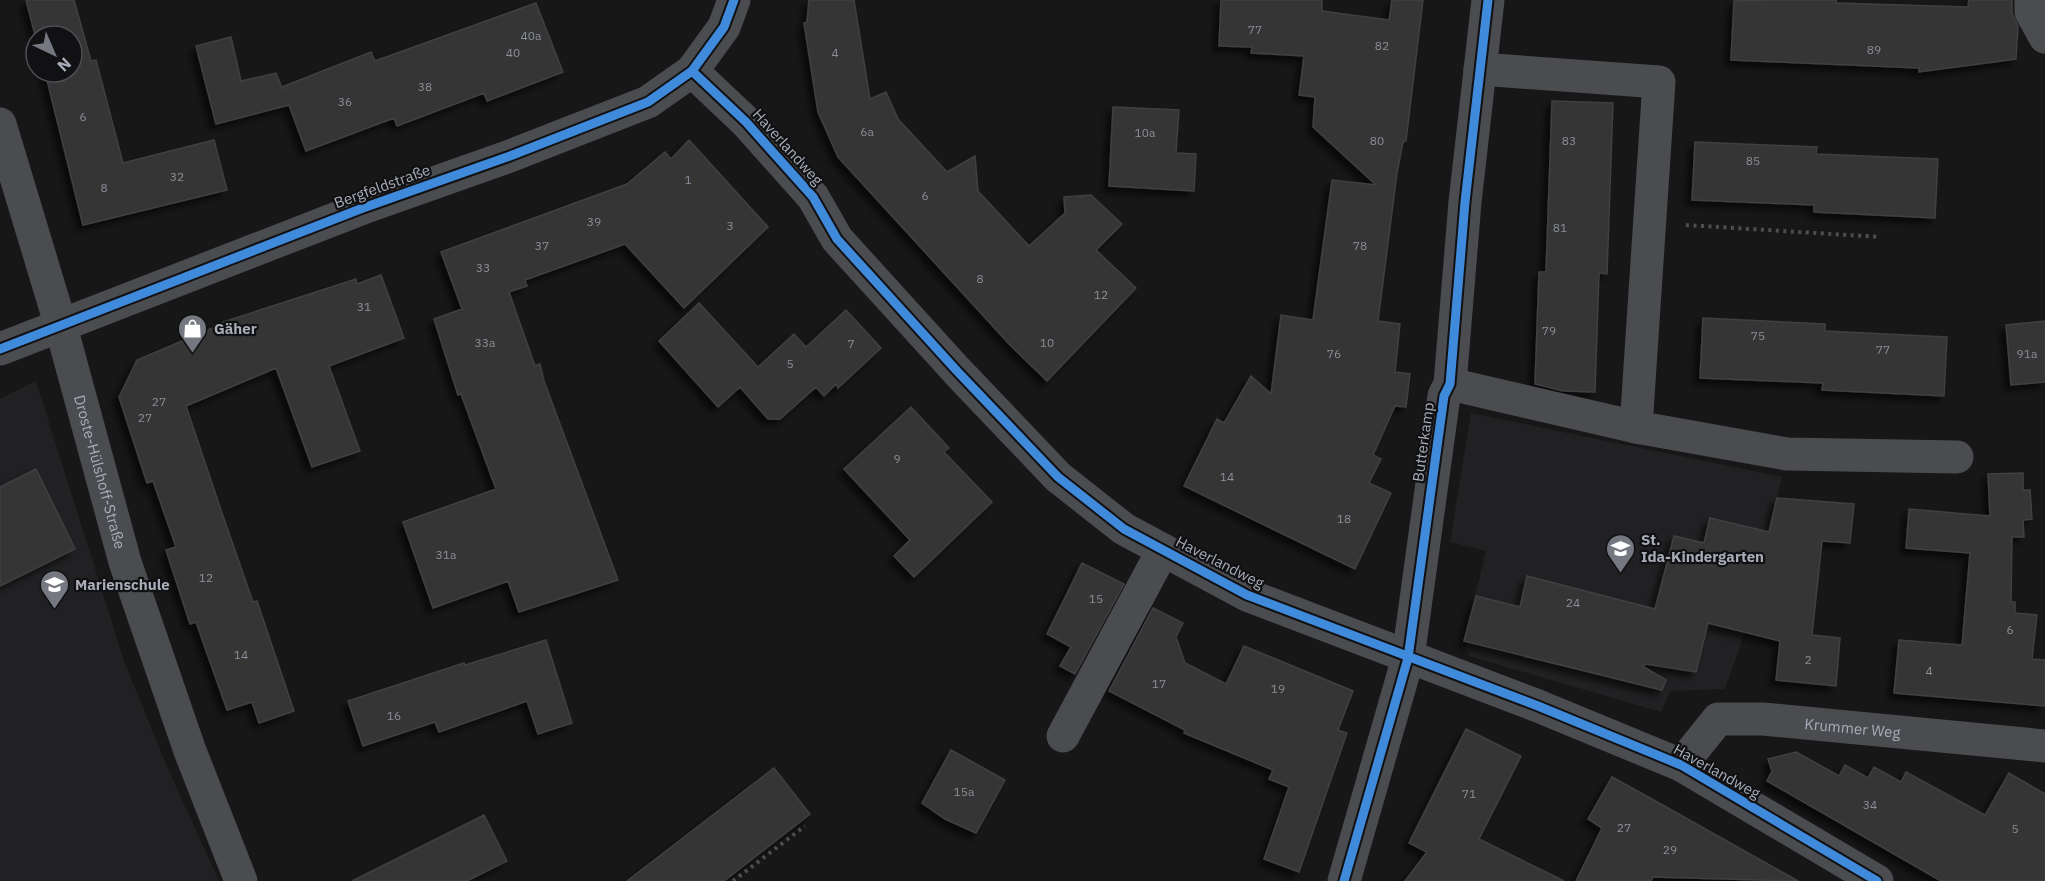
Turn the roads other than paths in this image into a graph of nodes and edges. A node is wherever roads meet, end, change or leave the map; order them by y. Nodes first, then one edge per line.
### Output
1 (734, 0) edge
2 (1488, 0) edge
3 (2031, 0) edge
4 (2045, 37) edge
5 (1480, 69) junction
6 (692, 71) junction
7 (0, 124) edge
8 (60, 323) junction
9 (0, 349) edge
10 (1450, 384) junction
11 (1636, 427) junction
12 (1957, 457) dead end
13 (1164, 550) junction
14 (1408, 658) junction
15 (1063, 736) dead end
16 (2045, 746) edge
17 (1681, 765) junction
18 (241, 881) edge
19 (1344, 881) edge
20 (1877, 881) edge

1 - 6 street, Bergfeldstraße
2 - 5 street, Butterkamp
3 - 4 street
5 - 10 street, Butterkamp
5 - 11 street
6 - 8 street, Bergfeldstraße
6 - 13 street, Haverlandweg
7 - 8 street, Droste-Hülshoff-Straße
8 - 9 street, Bergfeldstraße
8 - 18 street, Droste-Hülshoff-Straße
10 - 11 street
10 - 14 street, Butterkamp
11 - 12 street
13 - 14 street, Haverlandweg
13 - 15 street
14 - 17 street, Haverlandweg
14 - 19 street, Butterkamp
16 - 17 street, Krummer Weg
17 - 20 street, Haverlandweg

